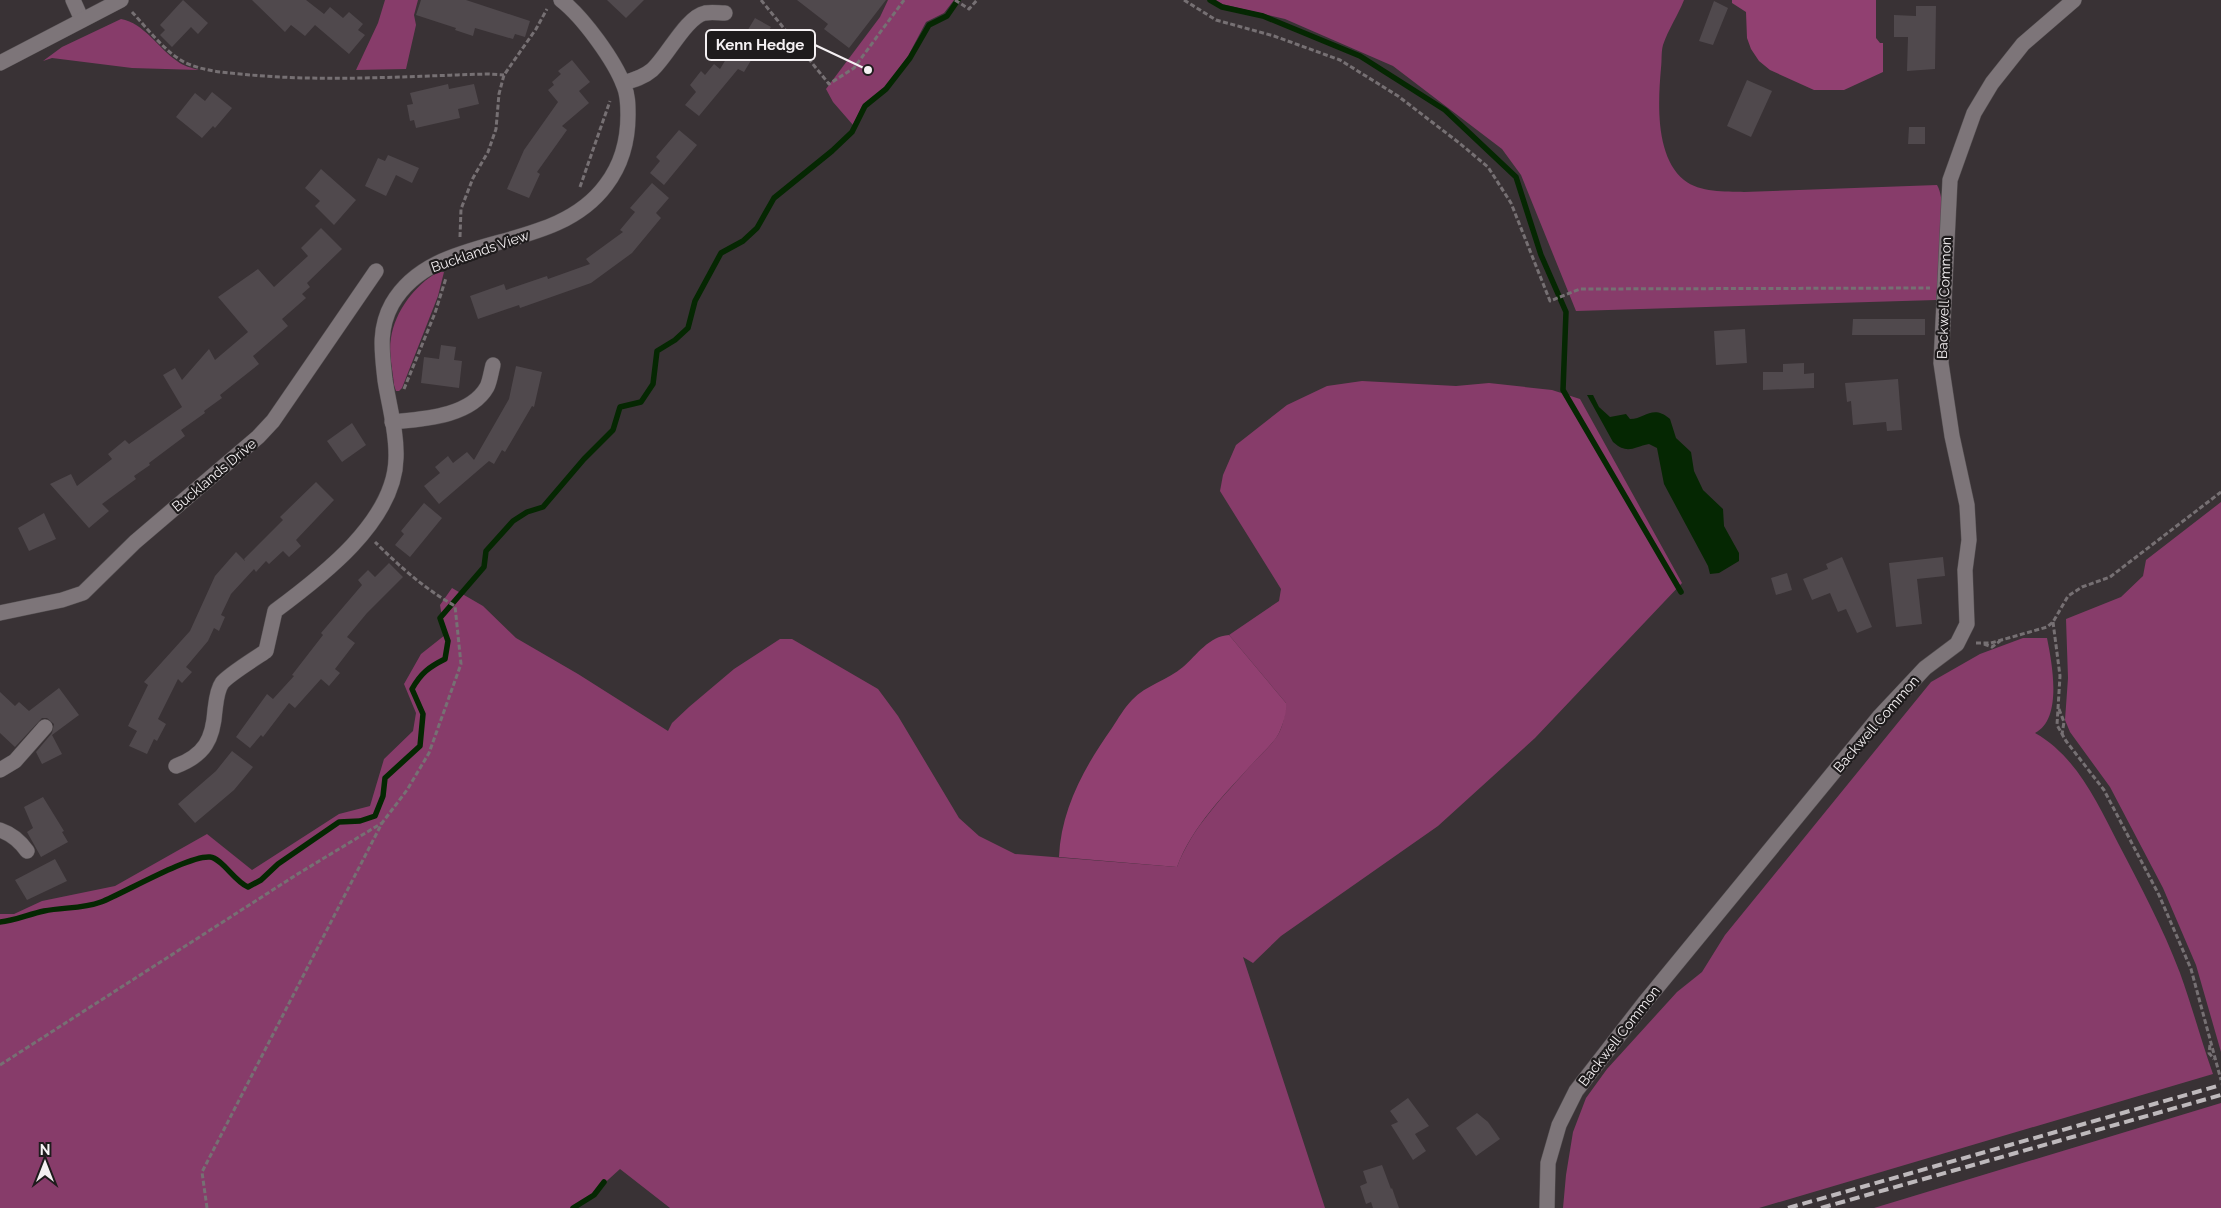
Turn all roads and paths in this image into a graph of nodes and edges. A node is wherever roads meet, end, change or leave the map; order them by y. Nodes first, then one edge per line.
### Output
1 (73, 0) edge
2 (121, 0) edge
3 (761, 0) edge
4 (904, 0) edge
5 (955, 0) edge
6 (977, 0) edge
7 (1184, 0) edge
8 (2074, 0) edge
9 (555, 4) edge
10 (725, 13) dead end
11 (82, 20) junction
12 (0, 63) edge
13 (504, 76) junction
14 (621, 80) junction
15 (578, 191) dead end
16 (456, 256) junction
17 (376, 271) dead end
18 (1944, 288) junction
19 (493, 365) dead end
20 (391, 417) junction
21 (2221, 492) edge
22 (363, 533) junction
23 (0, 612) edge
24 (2053, 622) junction
25 (1957, 644) junction
26 (2059, 709) junction
27 (45, 727) dead end
28 (2062, 734) junction
29 (176, 766) dead end
30 (0, 770) edge
31 (382, 823) junction
32 (0, 830) edge
33 (27, 852) dead end
34 (0, 1065) edge
35 (2221, 1080) edge
36 (207, 1208) edge
37 (1547, 1208) edge

1 - 11 street
2 - 11 street
2 - 13 path
3 - 4 path
5 - 6 path
7 - 18 path
8 - 18 street, Backwell Common
9 - 13 path
9 - 14 street, Bucklands View
10 - 14 street
11 - 12 street
13 - 16 path
14 - 15 path
14 - 16 street, Bucklands View
16 - 20 path
16 - 20 street, Bucklands View
17 - 23 street, Bucklands Drive
18 - 25 street, Backwell Common
19 - 20 street
20 - 22 street, Bucklands View
21 - 24 path
22 - 29 street, Bucklands View
22 - 31 path
24 - 25 path
24 - 26 path
25 - 37 street, Backwell Common
26 - 28 path
26 - 28 path
27 - 30 street
28 - 35 path
31 - 34 path
31 - 36 path
32 - 33 street

